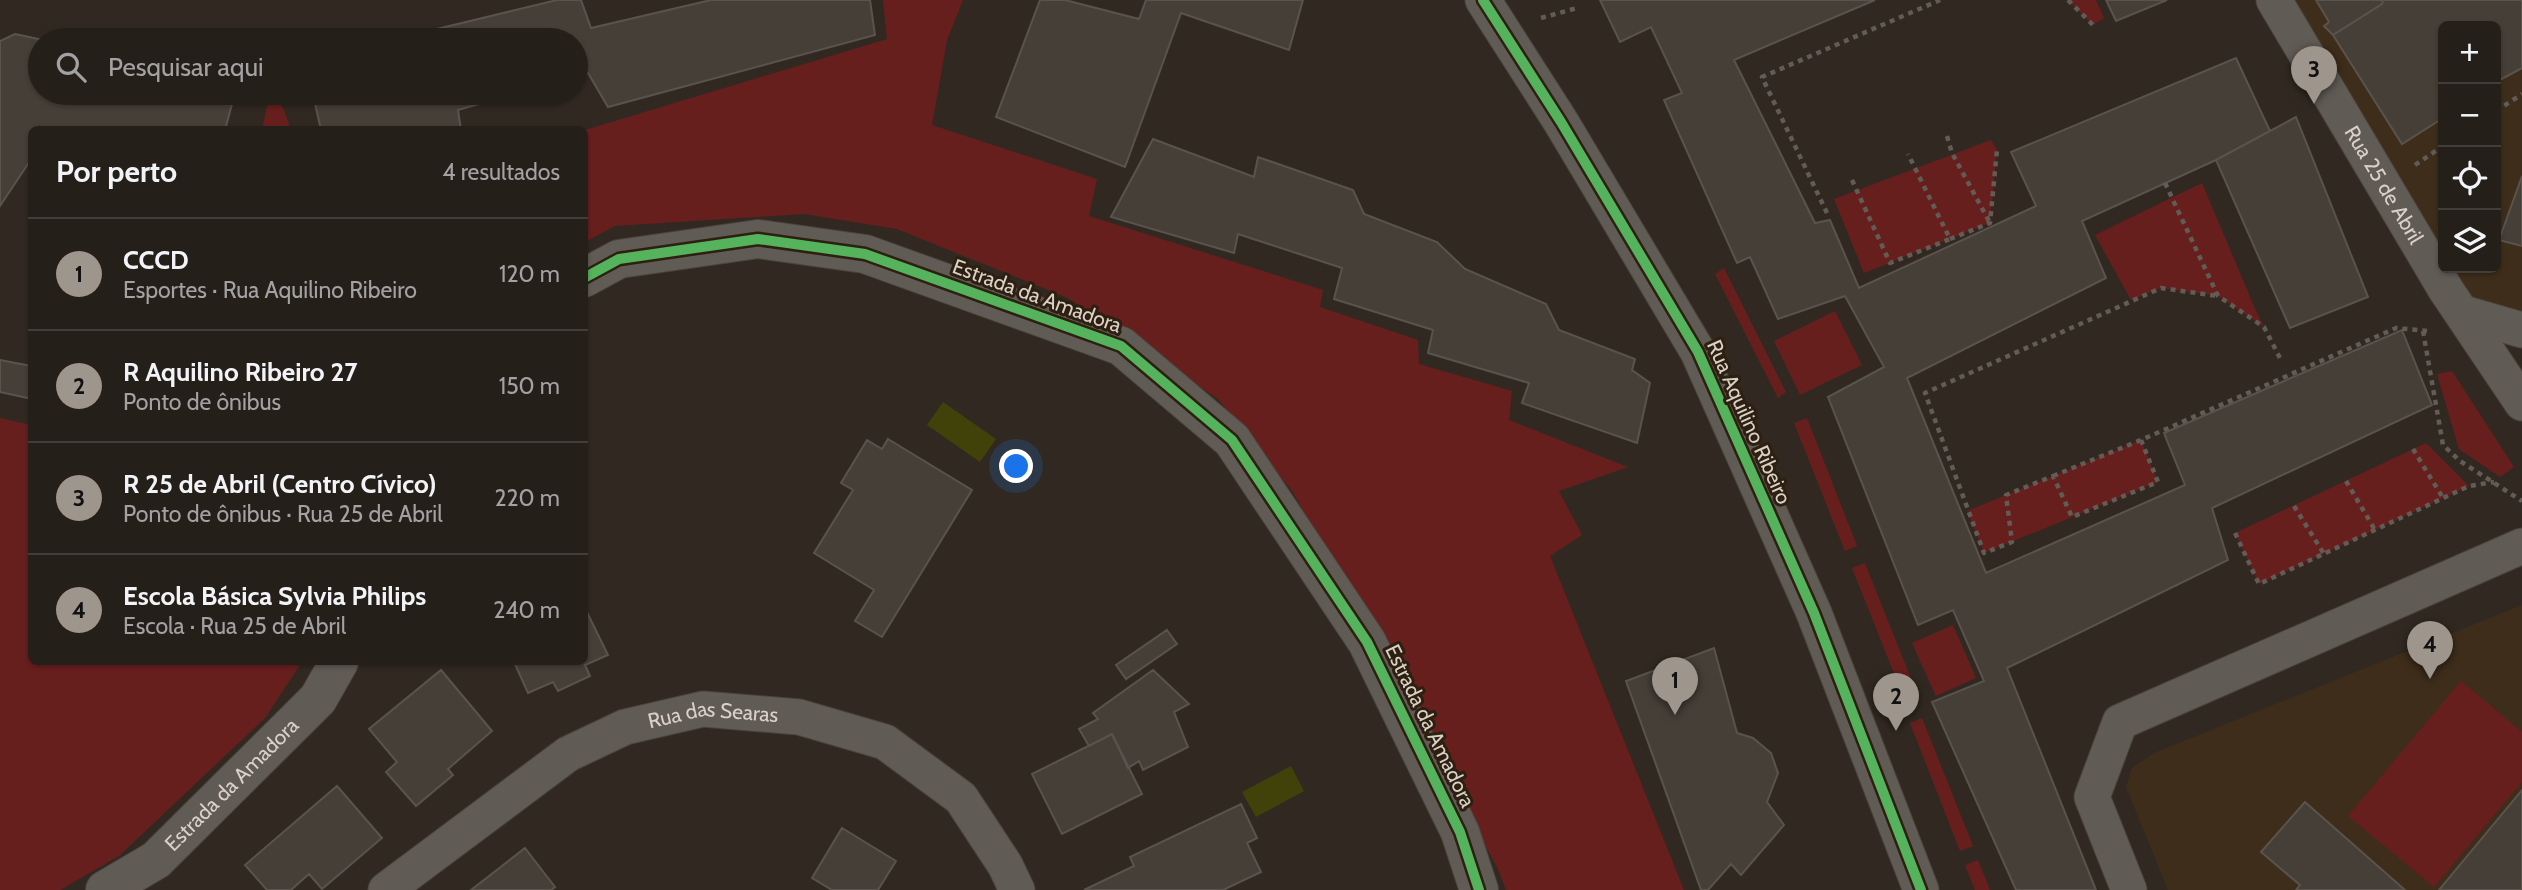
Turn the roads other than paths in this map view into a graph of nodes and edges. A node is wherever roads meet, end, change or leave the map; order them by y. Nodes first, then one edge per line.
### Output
1 (1483, 0) edge
2 (2274, 0) edge
3 (588, 276) edge
4 (2463, 313) junction
5 (2522, 330) edge
6 (2522, 403) edge
7 (2522, 545) edge
8 (337, 665) edge
9 (106, 890) edge
10 (386, 890) edge
11 (1017, 890) edge
12 (1479, 890) edge
13 (1921, 890) edge
14 (2129, 890) edge

1 - 13 street, Rua Aquilino Ribeiro
2 - 4 street, Rua 25 de Abril
3 - 12 street, Estrada da Amadora
4 - 5 street
4 - 6 street, Rua 25 de Abril
7 - 14 street
8 - 9 street, Estrada da Amadora
10 - 11 street, Rua das Searas

